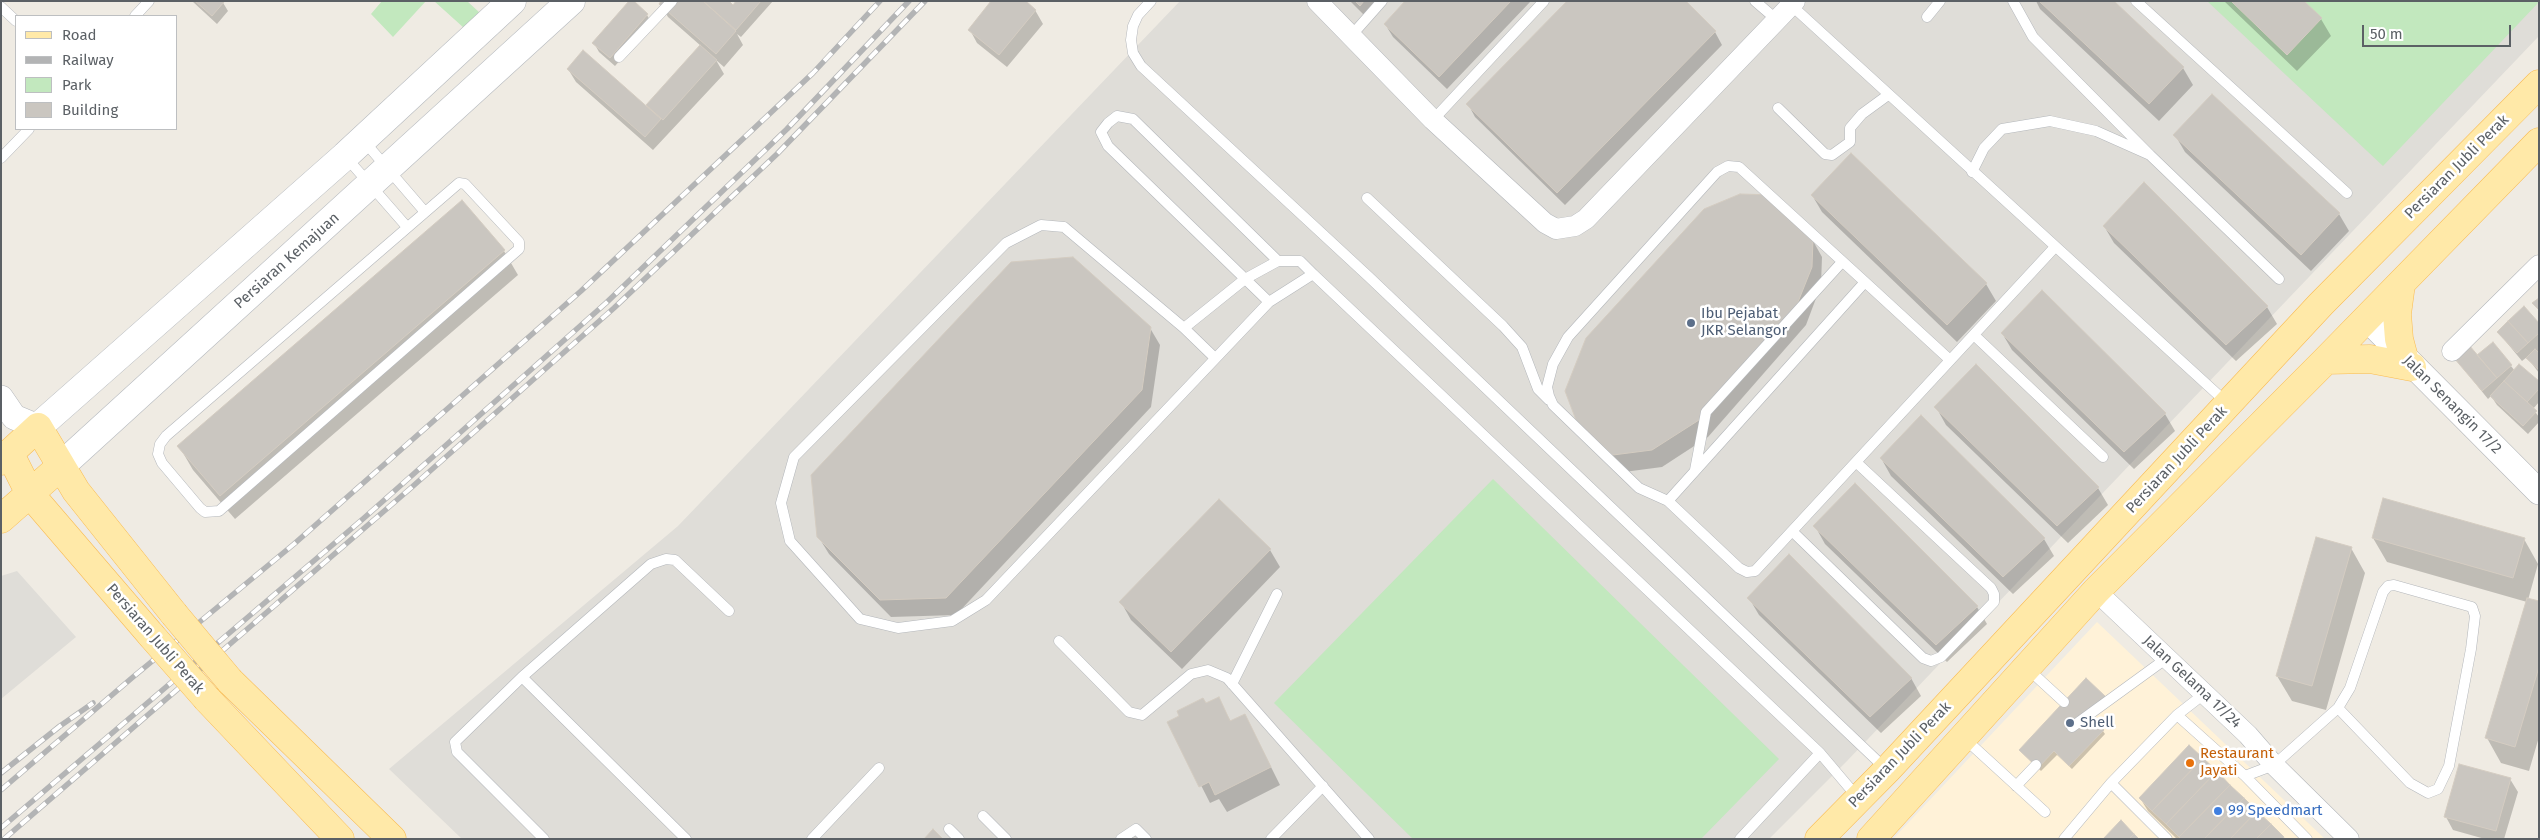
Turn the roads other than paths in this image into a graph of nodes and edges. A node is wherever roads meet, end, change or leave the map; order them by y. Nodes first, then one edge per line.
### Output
1 (149, 1) edge
2 (512, 1) edge
3 (571, 1) edge
4 (672, 1) edge
5 (1150, 1) edge
6 (1317, 1) edge
7 (1382, 1) edge
8 (1544, 1) edge
9 (1755, 1) edge
10 (1940, 1) edge
11 (2013, 1) edge
12 (2136, 1) edge
13 (1793, 3) edge
14 (1, 7) edge
15 (136, 15) edge
16 (1927, 17) dead end
17 (15, 20) edge
18 (1776, 20) junction
19 (1350, 36) junction
20 (619, 57) dead end
21 (2539, 84) edge
22 (1888, 95) junction
23 (1778, 108) dead end
24 (1433, 120) junction
25 (28, 130) edge
26 (2539, 142) edge
27 (353, 148) junction
28 (2150, 155) junction
29 (1, 158) edge
30 (1972, 172) junction
31 (379, 177) junction
32 (2347, 193) dead end
33 (1367, 198) dead end
34 (425, 212) junction
35 (407, 227) junction
36 (2055, 246) junction
37 (1278, 260) junction
38 (1842, 262) junction
39 (2539, 265) edge
40 (1313, 274) junction
41 (1245, 279) junction
42 (2279, 279) dead end
43 (1864, 282) junction
44 (2401, 284) junction
45 (1270, 302) junction
46 (2321, 304) junction
47 (2366, 318) junction
48 (1184, 328) junction
49 (1974, 335) junction
50 (2452, 351) dead end
51 (1216, 358) junction
52 (1950, 360) junction
53 (2326, 360) junction
54 (2408, 362) junction
55 (1553, 405) junction
56 (2229, 405) junction
57 (18, 414) edge
58 (2103, 457) dead end
59 (6, 458) edge
60 (1857, 463) junction
61 (61, 466) junction
62 (1694, 471) junction
63 (2539, 492) edge
64 (30, 494) junction
65 (1668, 501) junction
66 (1, 519) edge
67 (1793, 532) junction
68 (2096, 591) junction
69 (1277, 594) dead end
70 (729, 611) dead end
71 (1060, 641) dead end
72 (2167, 658) junction
73 (2025, 667) junction
74 (522, 677) junction
75 (1232, 684) junction
76 (2204, 694) junction
77 (2064, 702) dead end
78 (2338, 708) junction
79 (2177, 714) junction
80 (2072, 727) dead end
81 (1963, 737) junction
82 (1820, 753) junction
83 (2036, 765) dead end
84 (2274, 765) junction
85 (880, 768) dead end
86 (1887, 770) junction
87 (2245, 776) junction
88 (2111, 783) junction
89 (1323, 786) junction
90 (2016, 786) junction
91 (1858, 798) junction
92 (2045, 812) dead end
93 (983, 816) dead end
94 (949, 829) dead end
95 (340, 839) edge
96 (392, 839) edge
97 (544, 839) edge
98 (686, 839) edge
99 (812, 839) edge
100 (959, 839) edge
101 (1006, 839) edge
102 (1121, 839) edge
103 (1146, 839) edge
104 (1271, 839) edge
105 (1369, 839) edge
106 (1740, 839) edge
107 (1818, 839) edge
108 (1871, 839) edge
109 (2064, 839) edge
110 (2167, 839) edge
111 (2307, 839) edge
112 (2349, 839) edge

1 - 15 lane
2 - 27 main road
3 - 31 main road, Persiaran Kemajuan
4 - 20 lane
5 - 86 lane
6 - 19 street
7 - 19 lane
8 - 24 lane
9 - 18 lane
10 - 16 lane
11 - 28 lane
12 - 32 lane
13 - 18 street
13 - 22 lane
14 - 17 lane
18 - 24 street
19 - 24 street
21 - 46 main road, Persiaran Jubli Perak
22 - 23 lane
22 - 30 lane
25 - 29 lane
26 - 44 main road
27 - 31 lane
27 - 31 lane
27 - 57 main road
28 - 30 lane
28 - 42 lane
30 - 36 lane
31 - 34 lane
31 - 35 lane
31 - 61 main road, Persiaran Kemajuan
33 - 55 lane
34 - 35 lane
34 - 35 lane
36 - 49 lane
36 - 56 lane
37 - 40 lane
37 - 41 lane
37 - 41 lane
38 - 43 lane
38 - 55 lane
38 - 62 lane
39 - 50 street
40 - 45 lane
40 - 82 lane
41 - 45 lane
41 - 48 lane
43 - 52 lane
43 - 62 lane
44 - 47 main road
44 - 54 main road
45 - 51 lane
46 - 47 main road
46 - 56 main road, Persiaran Jubli Perak
47 - 53 main road
47 - 54 street, Jalan Senangin 17/2
48 - 51 lane
48 - 51 lane
49 - 52 lane
49 - 58 lane
52 - 60 lane
53 - 54 main road
53 - 68 main road
54 - 63 street, Jalan Senangin 17/2
55 - 65 lane
56 - 86 main road, Persiaran Jubli Perak
57 - 59 main road
57 - 61 main road, Persiaran Jubli Perak
59 - 64 main road, Persiaran Jubli Perak
60 - 67 lane
60 - 67 lane
61 - 64 main road, Persiaran Kemajuan
61 - 96 main road, Persiaran Jubli Perak, bridge
62 - 65 lane
64 - 66 main road, Persiaran Kemajuan
64 - 95 main road, Persiaran Jubli Perak, bridge
65 - 67 lane
68 - 72 street, Jalan Gelama 17/24
68 - 73 main road
69 - 75 lane
70 - 74 lane
71 - 75 lane
72 - 76 street, Jalan Gelama 17/24
72 - 80 lane
73 - 77 lane
73 - 81 main road
74 - 97 lane
74 - 98 lane
75 - 89 lane
76 - 79 lane
76 - 84 street, Jalan Gelama 17/24
78 - 78 lane
78 - 84 lane
79 - 87 lane
79 - 88 lane
81 - 90 lane
81 - 108 main road
82 - 91 lane
82 - 106 lane
83 - 90 lane
84 - 87 lane
84 - 112 street, Jalan Gelama 17/24
85 - 99 lane
86 - 91 main road, Persiaran Jubli Perak
87 - 111 lane
88 - 109 lane
88 - 110 lane
89 - 104 lane
89 - 105 lane
90 - 92 lane
91 - 107 main road, Persiaran Jubli Perak
93 - 101 lane
94 - 100 lane
102 - 103 lane

